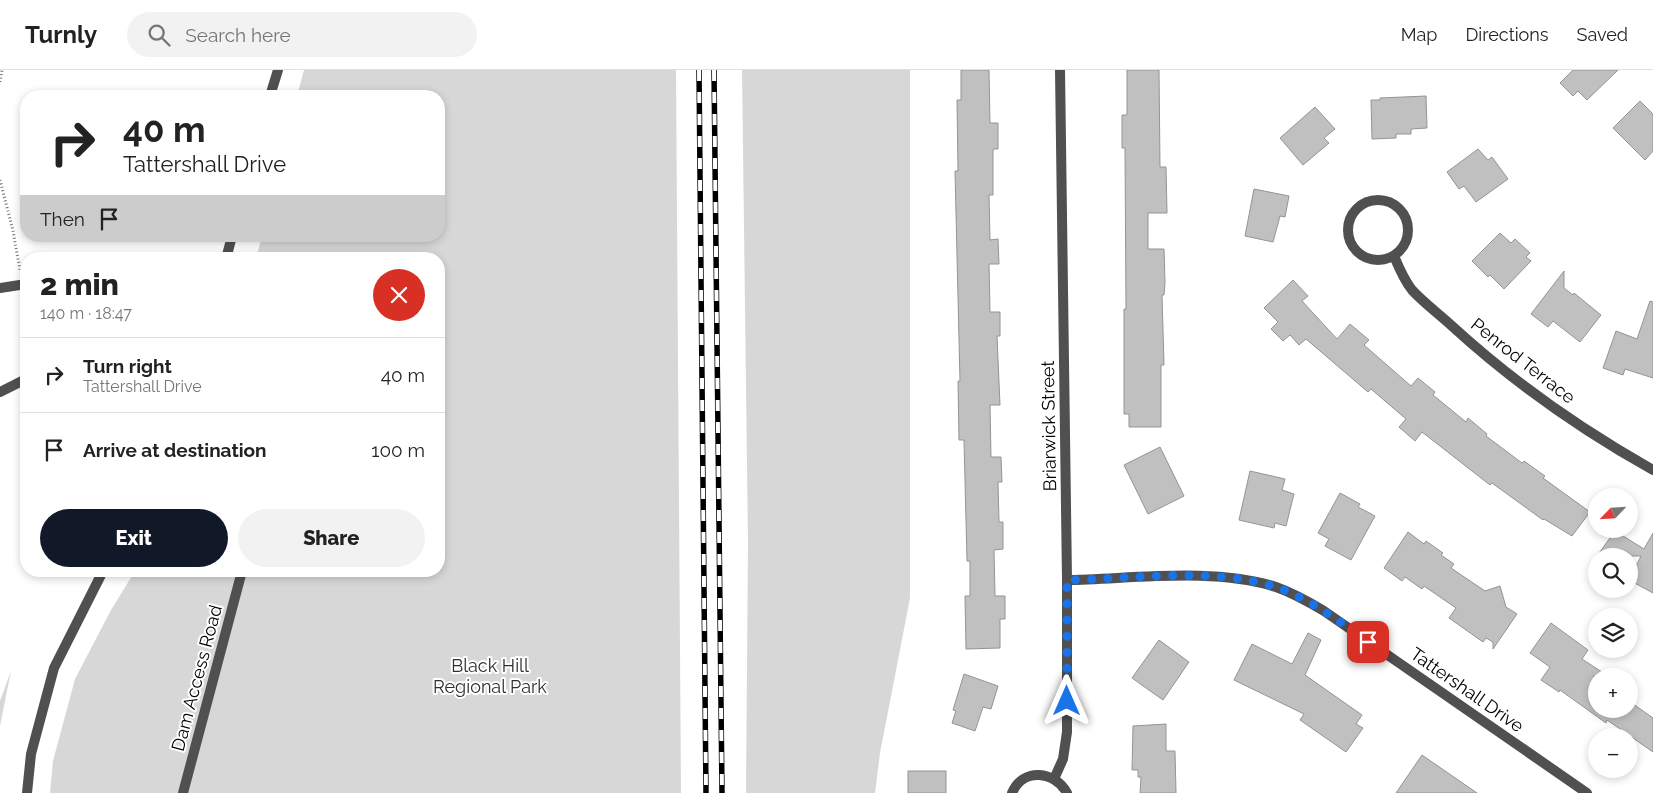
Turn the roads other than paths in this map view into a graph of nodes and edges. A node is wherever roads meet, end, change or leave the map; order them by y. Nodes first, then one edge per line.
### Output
1 (278, 70) edge
2 (1060, 70) edge
3 (272, 90) edge
4 (1394, 256) junction
5 (20, 285) edge
6 (0, 288) edge
7 (20, 381) edge
8 (0, 392) edge
9 (1653, 470) edge
10 (100, 577) edge
11 (240, 577) edge
12 (1067, 580) junction
13 (1054, 779) junction
14 (26, 793) edge
15 (183, 793) edge
16 (1012, 793) edge
17 (1067, 793) edge
18 (1587, 793) edge

1 - 3 street
2 - 12 street, Briarwick Street
4 - 4 street
4 - 9 street, Penrod Terrace
5 - 6 street
7 - 8 street
10 - 14 street
11 - 15 street, Dam Access Road
12 - 13 street, Briarwick Street
12 - 18 street, Tattershall Drive
13 - 16 street
13 - 17 street

